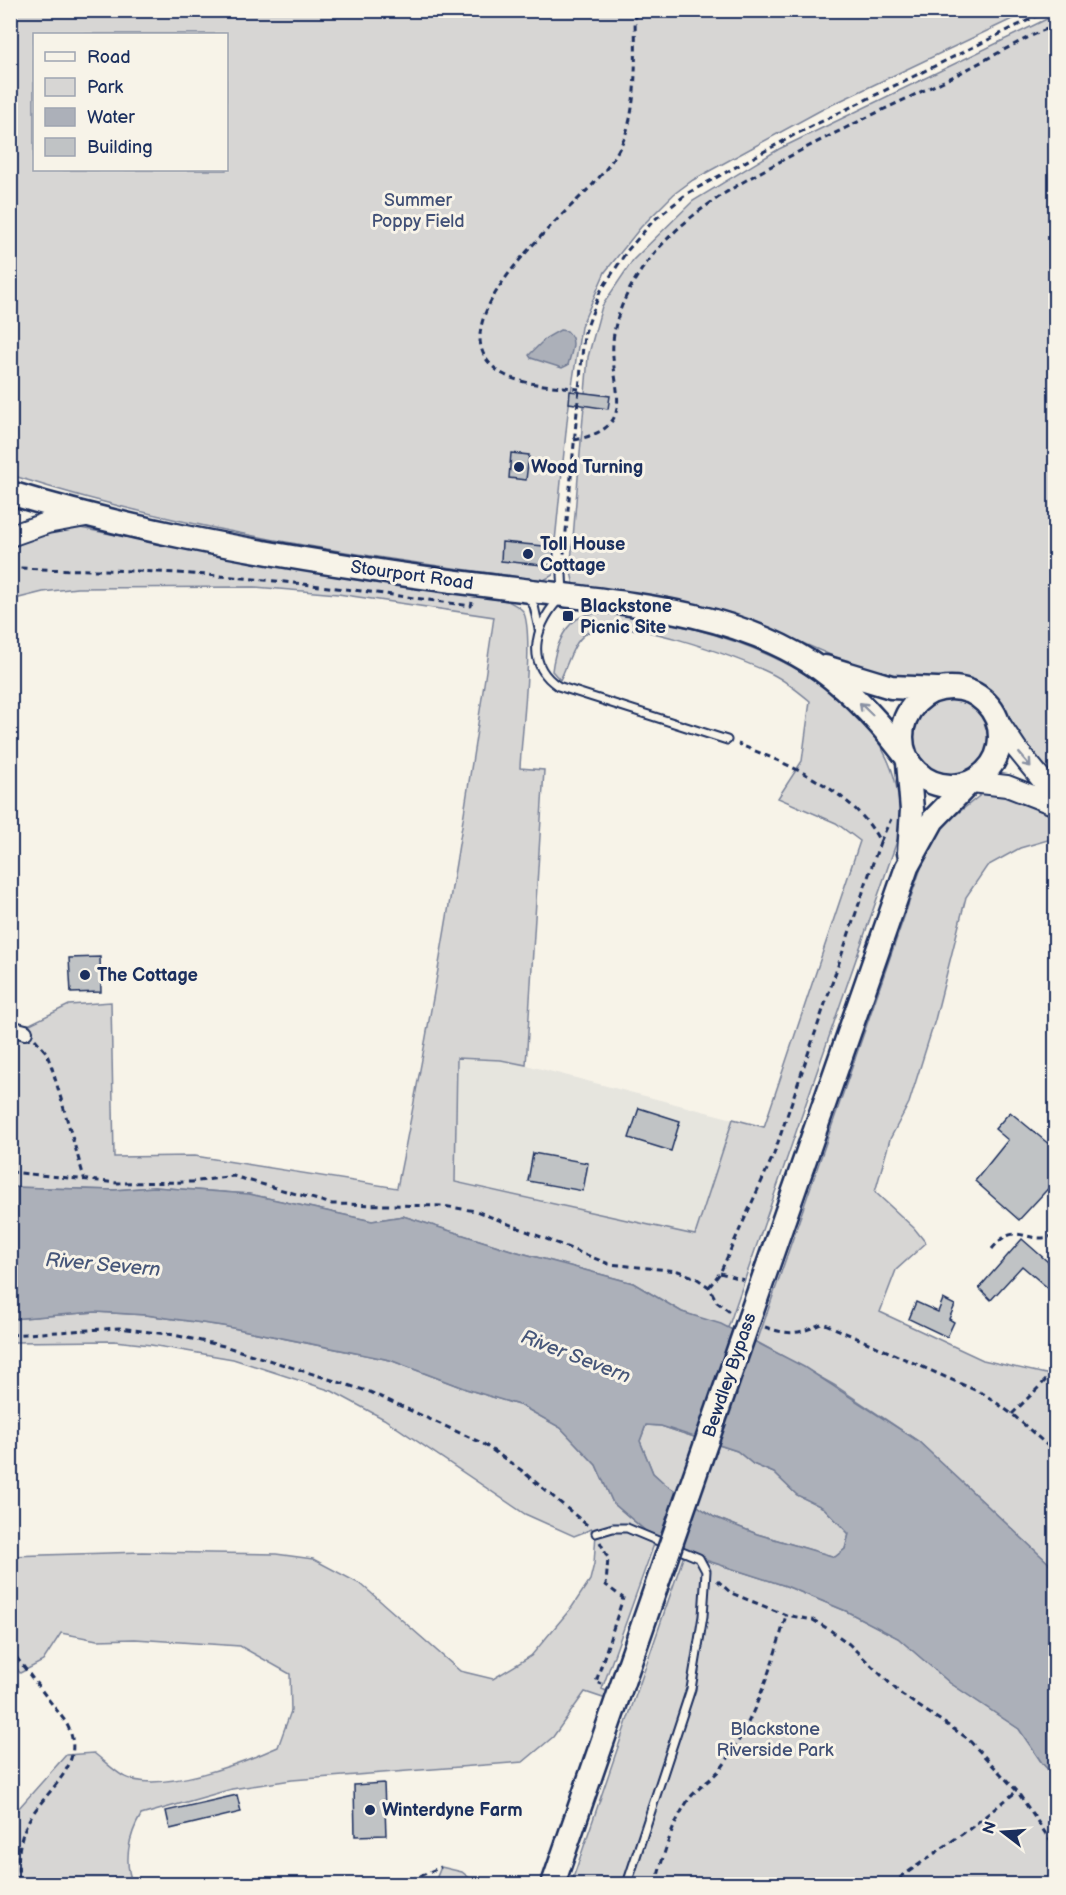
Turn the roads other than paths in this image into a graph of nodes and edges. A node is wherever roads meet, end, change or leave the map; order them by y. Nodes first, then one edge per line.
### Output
1 (10, 493) edge
2 (89, 516) junction
3 (10, 536) edge
4 (562, 584) junction
5 (522, 590) junction
6 (539, 629) junction
7 (809, 662) junction
8 (937, 689) junction
9 (998, 721) junction
10 (727, 740) road end
11 (906, 758) junction
12 (970, 783) junction
13 (1056, 797) edge
14 (1056, 805) edge
15 (907, 867) junction
16 (10, 1028) edge
17 (25, 1032) road end
18 (596, 1533) road end
19 (553, 1884) edge
20 (627, 1884) edge

1 - 2 highway, Stourport Road
2 - 3 main road
2 - 5 highway, Stourport Road
4 - 5 highway, Stourport Road
4 - 6 lane
4 - 7 highway, Stourport Road
5 - 6 lane
6 - 10 lane
7 - 8 highway, Stourport Road
11 -> 7 highway, Stourport Road
8 - 9 highway
8 - 11 highway
9 - 12 highway
9 -> 13 main road
11 - 12 highway
11 - 15 highway, Bewdley Bypass
12 - 14 main road
12 - 15 highway, Bewdley Bypass
15 - 19 highway, Bewdley Bypass, bridge
16 - 17 street
18 - 20 lane

